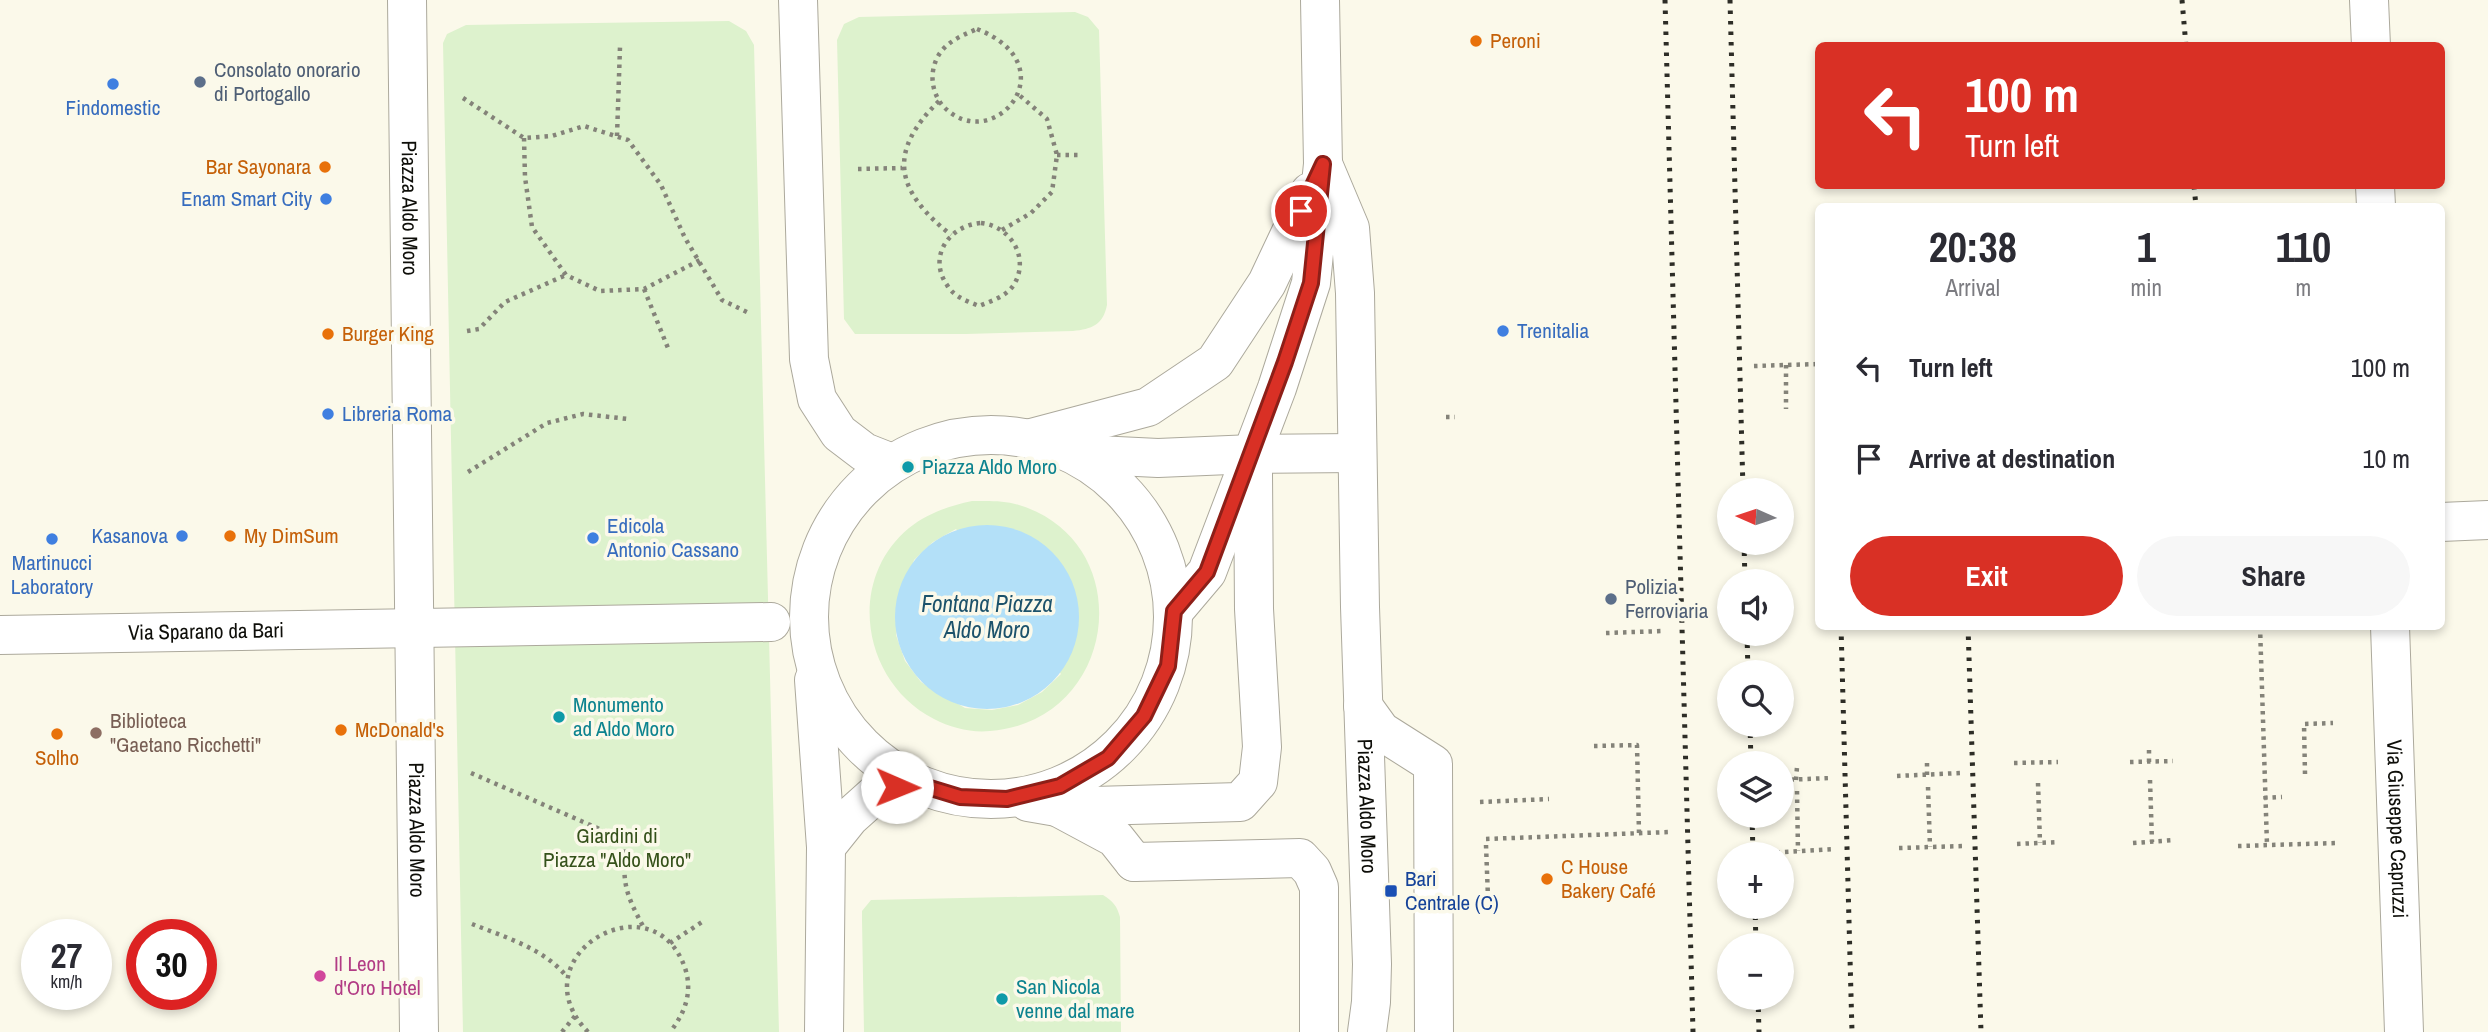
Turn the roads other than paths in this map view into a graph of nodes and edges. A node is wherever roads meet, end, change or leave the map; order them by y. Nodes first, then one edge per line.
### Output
1 (407, 0) edge
2 (798, 0) edge
3 (1320, 0) edge
4 (2370, 0) edge
5 (2371, 42) edge
6 (1323, 164) junction
7 (1031, 438) junction
8 (1356, 453) junction
9 (1076, 454) junction
10 (1252, 454) junction
11 (892, 463) junction
12 (2488, 520) edge
13 (2445, 522) edge
14 (1174, 611) junction
15 (771, 622) dead end
16 (809, 622) junction
17 (414, 628) junction
18 (2390, 630) edge
19 (0, 635) edge
20 (1363, 706) junction
21 (914, 783) junction
22 (1007, 799) junction
23 (1132, 805) junction
24 (1058, 807) junction
25 (826, 847) junction
26 (1134, 872) junction
27 (419, 1032) edge
28 (824, 1032) edge
29 (1320, 1032) edge
30 (1367, 1032) edge
31 (1434, 1032) edge
32 (2404, 1032) edge

1 - 17 street, Piazza Aldo Moro
2 - 11 street
3 - 6 street, Piazza Aldo Moro
4 - 5 street
6 - 7 street
6 - 8 street, Piazza Aldo Moro
6 - 10 street, Piazza Aldo Moro
7 - 9 street
7 - 11 street
8 - 10 street
8 - 20 street, Piazza Aldo Moro
9 - 10 street
9 - 14 street
10 - 14 street, Piazza Aldo Moro
10 - 23 street
11 - 16 street
12 - 13 street
14 - 22 street
15 - 17 street
16 - 21 street
16 - 25 street
17 - 19 street, Via Sparano da Bari
17 - 27 street, Piazza Aldo Moro
18 - 32 street, Via Giuseppe Capruzzi
20 - 30 street, Piazza Aldo Moro
20 - 31 street
21 - 22 street
21 - 25 street
22 - 24 street
23 - 24 street
23 - 26 street
24 - 26 street
25 - 28 street
26 - 29 street

